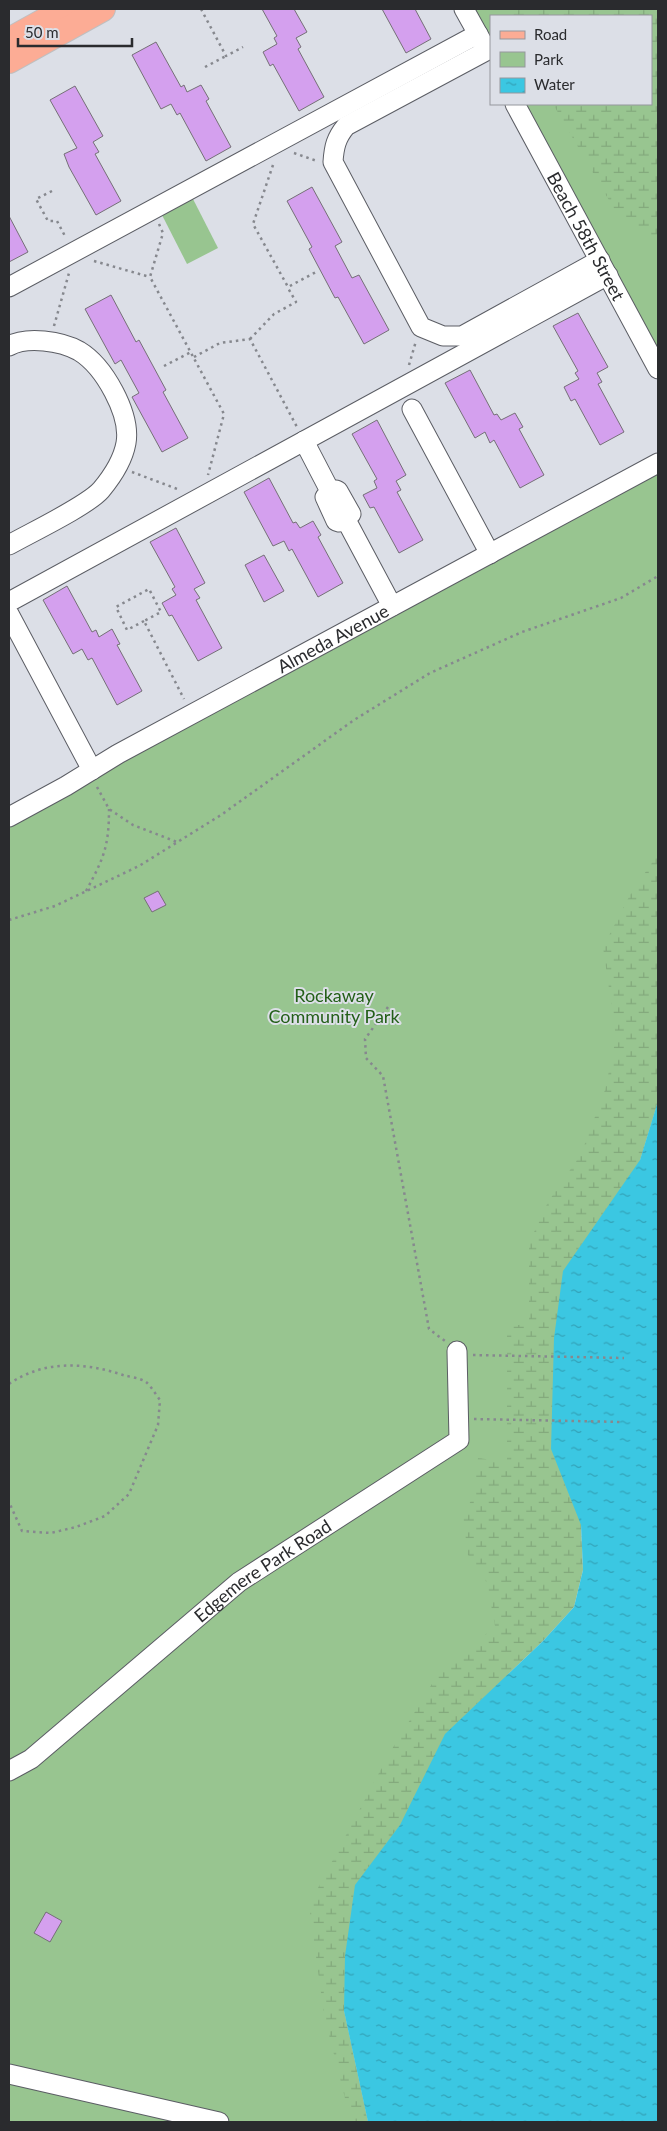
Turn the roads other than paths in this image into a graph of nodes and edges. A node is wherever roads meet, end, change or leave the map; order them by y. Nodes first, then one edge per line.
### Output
1 (103, 9) edge
2 (464, 9) edge
3 (62, 14) edge
4 (9, 40) edge
5 (485, 48) edge
6 (9, 61) edge
7 (516, 105) edge
8 (604, 268) junction
9 (9, 287) edge
10 (9, 346) edge
11 (658, 369) edge
12 (412, 409) dead end
13 (304, 441) junction
14 (658, 463) edge
15 (9, 545) edge
16 (490, 554) junction
17 (9, 602) edge
18 (392, 606) junction
19 (9, 614) edge
20 (92, 770) junction
21 (9, 817) edge
22 (457, 1353) road end
23 (9, 1771) edge
24 (9, 2074) edge
25 (219, 2122) edge

1 - 3 main road
2 - 5 street
3 - 4 main road
3 - 6 main road
5 - 8 street
5 - 9 street
7 - 8 street, Beach 58th Street
8 - 11 street, Beach 58th Street
8 - 13 street
10 - 15 street
12 - 16 street
13 - 17 street
13 - 18 street
14 - 16 street, Almeda Avenue
16 - 18 street, Almeda Avenue
18 - 20 street, Almeda Avenue
19 - 20 street
20 - 21 street, Almeda Avenue
22 - 23 street, Edgemere Park Road
24 - 25 street

